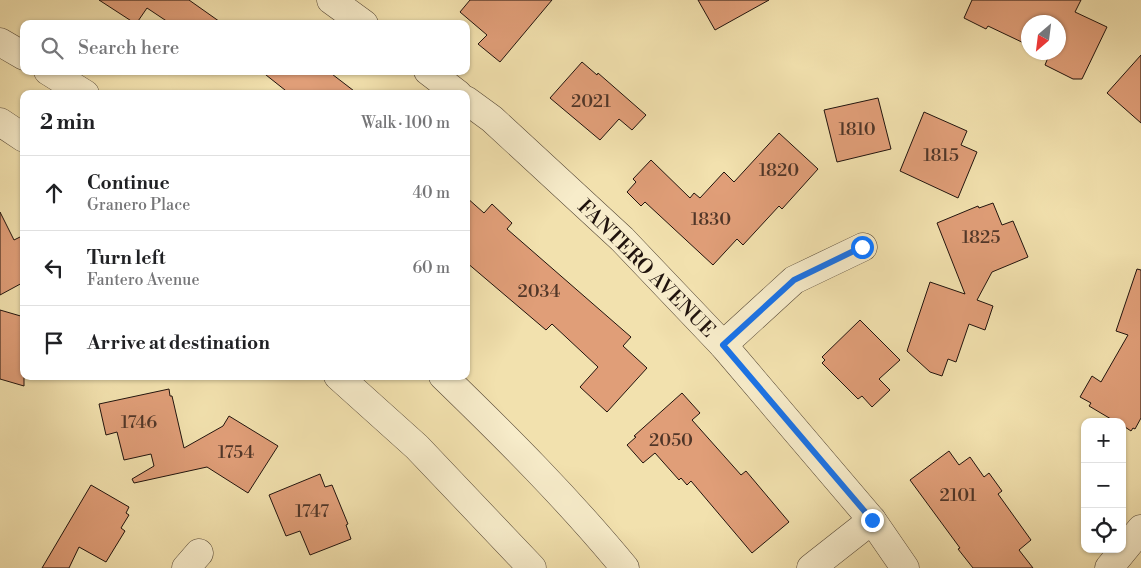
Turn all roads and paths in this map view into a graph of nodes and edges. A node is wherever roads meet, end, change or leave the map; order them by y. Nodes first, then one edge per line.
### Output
1 (332, 0) edge
2 (359, 20) edge
3 (0, 42) edge
4 (20, 54) edge
5 (54, 75) edge
6 (433, 75) edge
7 (79, 90) edge
8 (453, 90) edge
9 (470, 103) edge
10 (0, 122) edge
11 (20, 135) edge
12 (862, 247) dead end
13 (723, 345) junction
14 (342, 380) edge
15 (448, 380) edge
16 (872, 520) junction
17 (1141, 529) edge
18 (532, 568) edge
19 (625, 568) edge
20 (811, 568) edge
21 (906, 568) edge
22 (1109, 568) edge

1 - 2 street
3 - 4 street
5 - 7 street
6 - 8 street
9 - 13 street, FANTERO AVENUE
10 - 11 street
12 - 13 street
13 - 16 street, FANTERO AVENUE
14 - 18 street
15 - 19 street
16 - 20 street
16 - 21 street, FANTERO AVENUE
17 - 22 street

